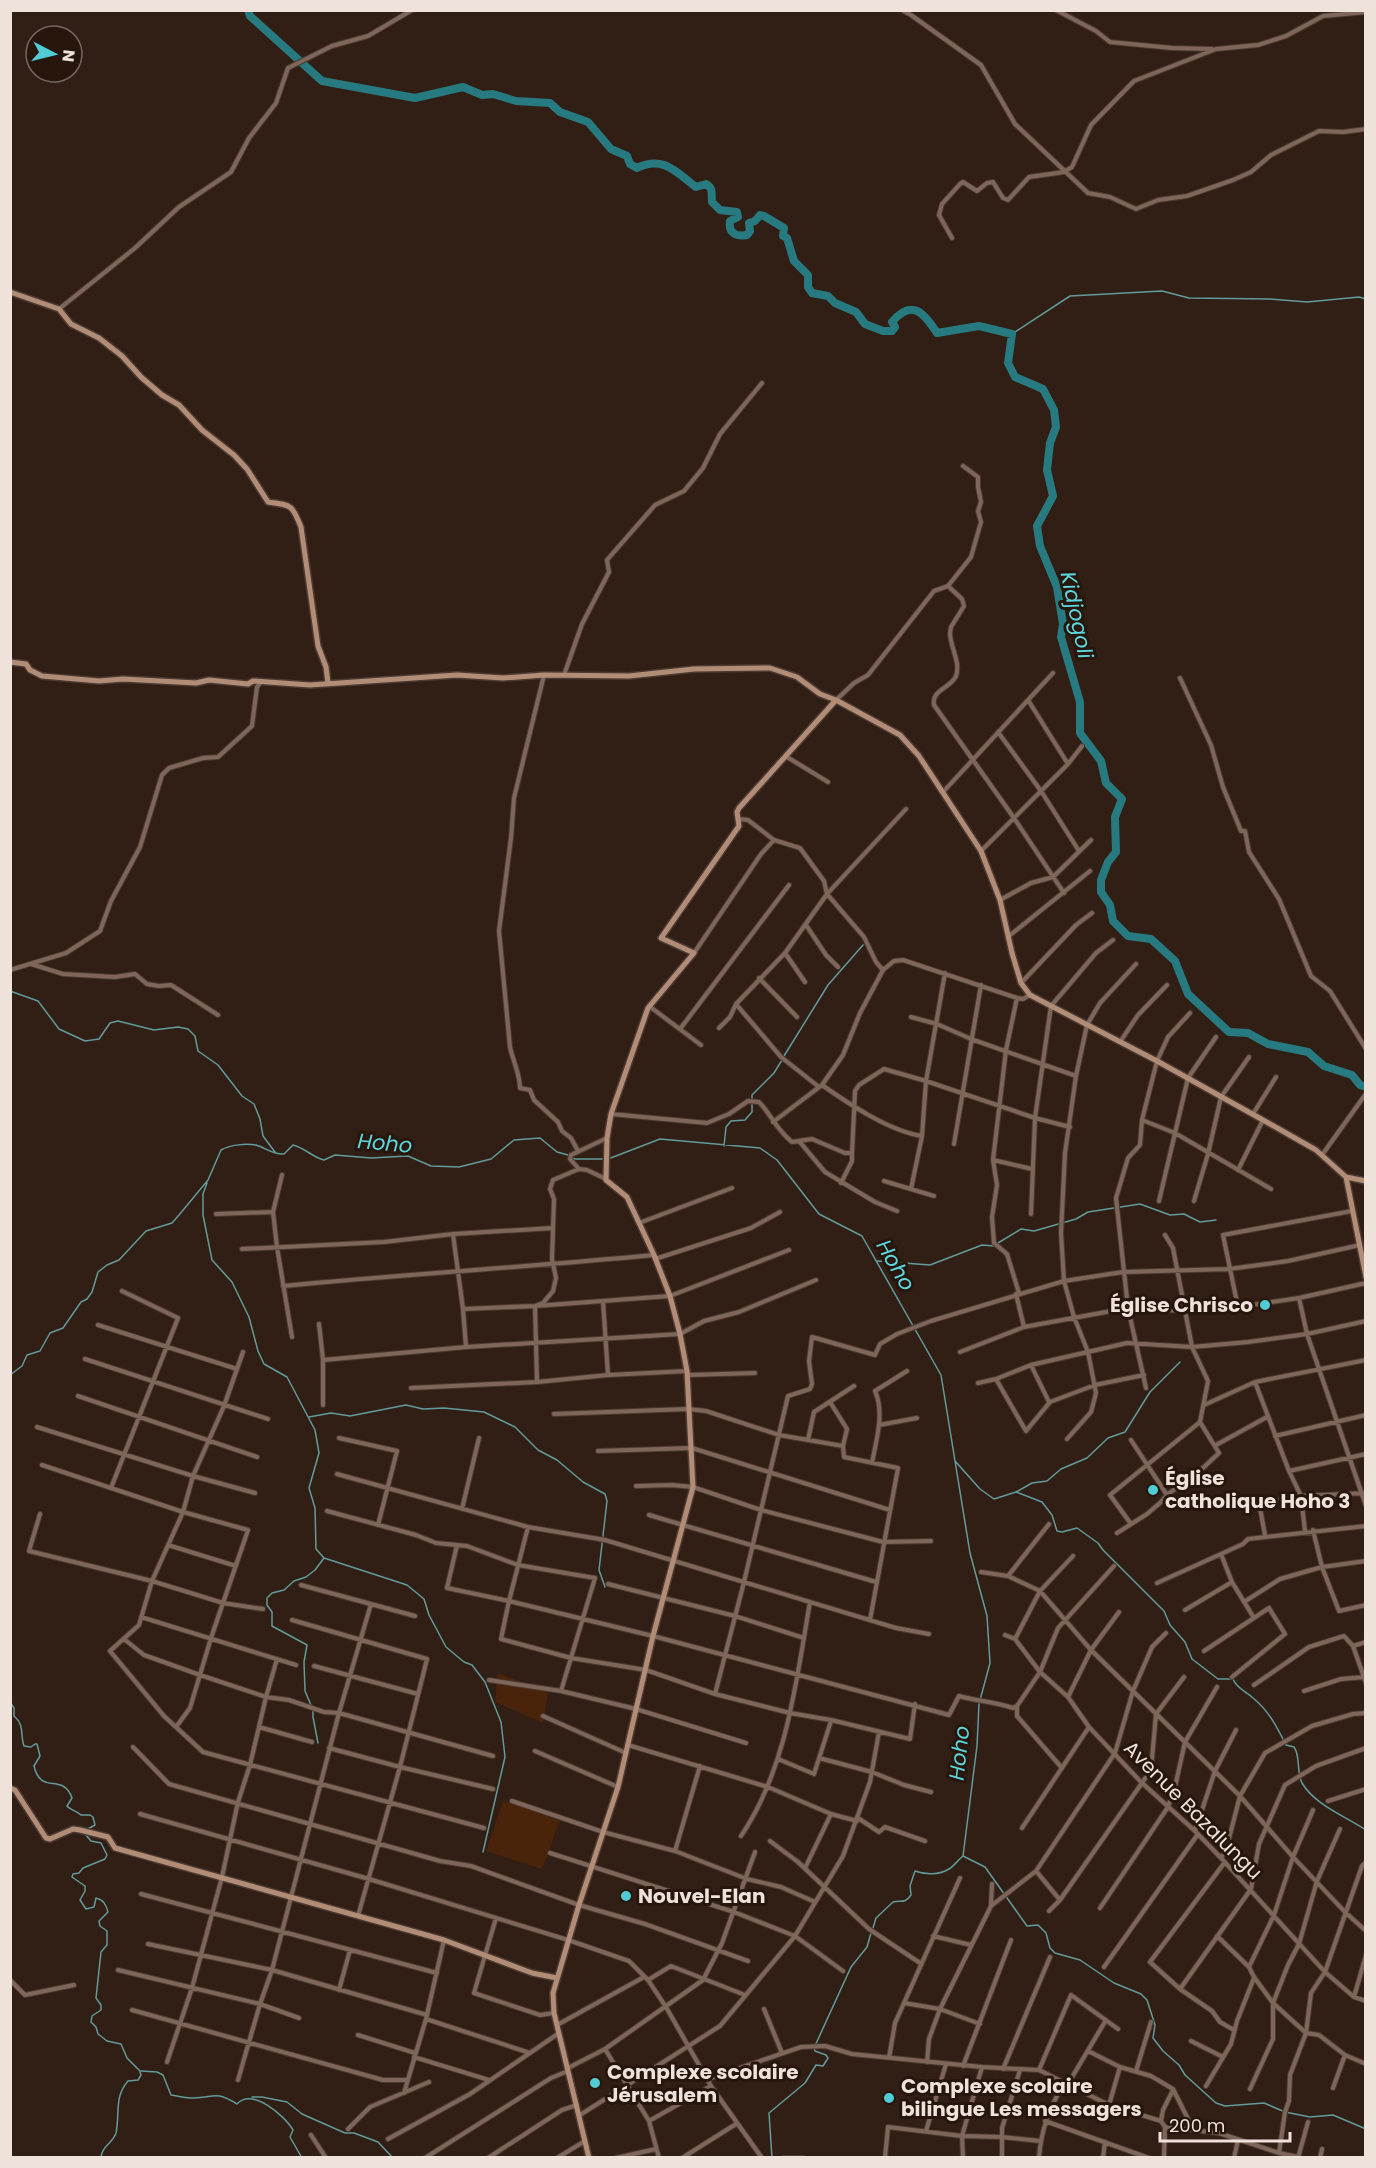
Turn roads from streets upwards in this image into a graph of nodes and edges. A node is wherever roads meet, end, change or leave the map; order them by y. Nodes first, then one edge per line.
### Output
1 (412, 10) edge
2 (902, 10) edge
3 (1056, 10) edge
4 (1365, 12) edge
5 (1216, 49) junction
6 (1365, 129) edge
7 (1064, 172) junction
8 (952, 238) dead end
9 (10, 292) edge
10 (59, 309) junction
11 (762, 383) dead end
12 (963, 466) dead end
13 (948, 586) junction
14 (10, 662) edge
15 (1053, 673) dead end
16 (544, 675) junction
17 (564, 676) junction
18 (1180, 678) dead end
19 (261, 682) junction
20 (328, 683) junction
21 (836, 700) junction
22 (1028, 700) junction
23 (998, 732) junction
24 (1082, 746) dead end
25 (787, 757) junction
26 (972, 759) junction
27 (1068, 764) junction
28 (828, 782) dead end
29 (1041, 791) junction
30 (942, 792) junction
31 (906, 809) dead end
32 (1014, 818) junction
33 (739, 819) junction
34 (774, 840) junction
35 (1091, 840) dead end
36 (981, 851) junction
37 (1079, 851) junction
38 (1090, 871) dead end
39 (1053, 877) junction
40 (789, 885) dead end
41 (1064, 893) junction
42 (827, 894) junction
43 (1000, 900) junction
44 (1092, 913) dead end
45 (806, 925) junction
46 (1008, 937) junction
47 (1113, 940) dead end
48 (784, 952) junction
49 (694, 953) junction
50 (30, 964) junction
51 (1136, 964) dead end
52 (838, 968) dead end
53 (10, 970) edge
54 (883, 970) junction
55 (945, 973) junction
56 (759, 978) junction
57 (805, 982) dead end
58 (1021, 983) junction
59 (981, 985) junction
60 (1167, 985) dead end
61 (1030, 995) junction
62 (1017, 998) junction
63 (736, 1004) junction
64 (649, 1006) junction
65 (1051, 1006) junction
66 (1190, 1013) dead end
67 (218, 1016) dead end
68 (797, 1017) dead end
69 (911, 1017) dead end
70 (937, 1024) junction
71 (1087, 1025) junction
72 (720, 1028) dead end
73 (680, 1029) junction
74 (1216, 1037) dead end
75 (970, 1039) junction
76 (1120, 1042) junction
77 (701, 1045) dead end
78 (1365, 1048) edge
79 (1006, 1050) junction
80 (1249, 1057) dead end
81 (1157, 1060) junction
82 (1044, 1064) junction
83 (1076, 1076) junction
84 (1276, 1077) dead end
85 (1188, 1078) junction
86 (926, 1080) junction
87 (820, 1086) junction
88 (962, 1094) junction
89 (1365, 1095) edge
90 (1221, 1097) junction
91 (999, 1105) junction
92 (854, 1107) junction
93 (611, 1114) junction
94 (1253, 1114) junction
95 (1035, 1118) junction
96 (1142, 1120) junction
97 (1263, 1120) junction
98 (773, 1122) junction
99 (1070, 1127) junction
100 (1175, 1133) junction
101 (922, 1136) junction
102 (607, 1138) junction
103 (798, 1141) junction
104 (954, 1144) dead end
105 (578, 1151) junction
106 (852, 1153) junction
107 (1208, 1154) junction
108 (1322, 1155) junction
109 (993, 1160) junction
110 (579, 1169) junction
111 (1032, 1169) junction
112 (1238, 1171) junction
113 (282, 1175) dead end
114 (1346, 1177) junction
115 (606, 1180) junction
116 (884, 1181) dead end
117 (1365, 1181) edge
118 (841, 1183) junction
119 (732, 1188) dead end
120 (911, 1189) junction
121 (1271, 1189) dead end
122 (934, 1196) dead end
123 (1159, 1201) dead end
124 (1194, 1201) dead end
125 (1353, 1210) junction
126 (273, 1212) junction
127 (780, 1212) dead end
128 (897, 1212) dead end
129 (1031, 1214) dead end
130 (216, 1215) dead end
131 (639, 1223) junction
132 (553, 1228) junction
133 (453, 1234) junction
134 (1166, 1235) dead end
135 (1360, 1245) junction
136 (277, 1247) junction
137 (242, 1249) dead end
138 (789, 1250) dead end
139 (655, 1257) junction
140 (554, 1265) junction
141 (1229, 1269) junction
142 (1176, 1271) junction
143 (457, 1272) junction
144 (1123, 1272) junction
145 (1365, 1277) edge
146 (816, 1280) dead end
147 (1064, 1281) junction
148 (1365, 1284) edge
149 (283, 1286) junction
150 (122, 1291) dead end
151 (1017, 1294) junction
152 (670, 1296) junction
153 (1299, 1298) junction
154 (603, 1301) junction
155 (535, 1306) junction
156 (1238, 1307) junction
157 (1128, 1308) junction
158 (463, 1309) junction
159 (1185, 1311) junction
160 (1074, 1317) junction
161 (1365, 1321) edge
162 (319, 1324) dead end
163 (98, 1325) dead end
164 (1024, 1327) junction
165 (680, 1334) junction
166 (1308, 1334) junction
167 (291, 1337) dead end
168 (606, 1340) junction
169 (537, 1343) junction
170 (1137, 1343) junction
171 (466, 1347) junction
172 (1192, 1347) junction
173 (167, 1348) junction
174 (243, 1352) dead end
175 (960, 1352) dead end
176 (1088, 1352) junction
177 (85, 1359) dead end
178 (323, 1360) junction
179 (1365, 1360) edge
180 (1031, 1365) junction
181 (237, 1370) junction
182 (1319, 1370) junction
183 (907, 1371) dead end
184 (687, 1373) junction
185 (755, 1373) dead end
186 (608, 1375) junction
187 (1144, 1375) junction
188 (996, 1380) junction
189 (537, 1382) junction
190 (1254, 1382) junction
191 (153, 1383) junction
192 (978, 1383) dead end
193 (1095, 1385) junction
194 (854, 1386) dead end
195 (1146, 1388) dead end
196 (411, 1389) dead end
197 (78, 1396) dead end
198 (830, 1402) junction
199 (1050, 1402) junction
200 (323, 1405) dead end
201 (1204, 1405) junction
202 (224, 1406) junction
203 (688, 1409) junction
204 (554, 1414) dead end
205 (1365, 1415) edge
206 (1267, 1417) junction
207 (139, 1418) junction
208 (917, 1418) dead end
209 (268, 1419) dead end
210 (1200, 1422) junction
211 (1338, 1422) junction
212 (879, 1425) junction
213 (37, 1427) dead end
214 (779, 1435) junction
215 (1275, 1436) junction
216 (339, 1438) dead end
217 (479, 1438) dead end
218 (1068, 1439) dead end
219 (208, 1440) junction
220 (808, 1440) junction
221 (1131, 1440) dead end
222 (1216, 1445) junction
223 (843, 1446) junction
224 (692, 1448) junction
225 (598, 1451) dead end
226 (1365, 1454) edge
227 (126, 1455) junction
228 (257, 1457) dead end
229 (1349, 1457) junction
230 (872, 1463) junction
231 (1147, 1464) junction
232 (42, 1465) dead end
233 (1289, 1471) junction
234 (770, 1473) junction
235 (337, 1474) dead end
236 (193, 1476) junction
237 (636, 1486) dead end
238 (390, 1487) junction
239 (693, 1487) junction
240 (111, 1488) junction
241 (255, 1493) dead end
242 (1363, 1494) edge
243 (1167, 1495) junction
244 (1301, 1496) junction
245 (1365, 1506) edge
246 (462, 1509) junction
247 (761, 1510) junction
248 (890, 1510) junction
249 (327, 1511) dead end
250 (183, 1512) junction
251 (40, 1514) dead end
252 (649, 1515) dead end
253 (378, 1524) junction
254 (1049, 1524) dead end
255 (1131, 1524) junction
256 (684, 1526) junction
257 (1365, 1526) edge
258 (528, 1527) junction
259 (1313, 1530) junction
260 (1305, 1531) junction
261 (1117, 1533) dead end
262 (1265, 1535) junction
263 (931, 1541) dead end
264 (883, 1542) junction
265 (168, 1545) junction
266 (457, 1545) junction
267 (753, 1546) junction
268 (1221, 1554) junction
269 (1073, 1556) dead end
270 (674, 1560) junction
271 (1365, 1561) edge
272 (518, 1564) junction
273 (236, 1566) junction
274 (1114, 1566) dead end
275 (1322, 1567) junction
276 (981, 1572) dead end
277 (1008, 1576) junction
278 (152, 1581) junction
279 (744, 1582) junction
280 (876, 1582) junction
281 (1232, 1582) junction
282 (1157, 1583) dead end
283 (608, 1584) dead end
284 (301, 1585) dead end
285 (1041, 1591) junction
286 (664, 1597) junction
287 (509, 1601) junction
288 (810, 1602) junction
289 (1244, 1602) junction
290 (223, 1603) junction
291 (371, 1604) junction
292 (1365, 1605) edge
293 (262, 1609) dead end
294 (1185, 1610) dead end
295 (1119, 1612) dead end
296 (415, 1616) dead end
297 (735, 1616) junction
298 (141, 1617) junction
299 (1254, 1618) junction
300 (583, 1619) junction
301 (292, 1620) dead end
302 (870, 1620) junction
303 (1065, 1620) junction
304 (1166, 1633) dead end
305 (929, 1634) dead end
306 (1005, 1635) dead end
307 (653, 1636) junction
308 (211, 1638) junction
309 (804, 1638) junction
310 (124, 1639) junction
311 (361, 1639) junction
312 (1015, 1639) junction
313 (1365, 1642) edge
314 (1353, 1646) junction
315 (1091, 1650) junction
316 (1204, 1651) dead end
317 (724, 1654) junction
318 (571, 1658) junction
319 (277, 1659) junction
320 (296, 1665) dead end
321 (314, 1666) dead end
322 (646, 1670) junction
323 (1040, 1672) junction
324 (797, 1673) junction
325 (200, 1675) junction
326 (350, 1676) junction
327 (1184, 1677) dead end
328 (1232, 1677) dead end
329 (1364, 1677) edge
330 (489, 1680) dead end
331 (1365, 1683) edge
332 (1254, 1685) dead end
333 (1217, 1687) dead end
334 (1304, 1690) dead end
335 (561, 1691) junction
336 (1133, 1691) junction
337 (418, 1694) junction
338 (715, 1694) junction
339 (266, 1697) junction
340 (1068, 1697) junction
341 (915, 1704) junction
342 (1017, 1706) junction
343 (636, 1709) junction
344 (339, 1713) junction
345 (790, 1713) junction
346 (1365, 1713) edge
347 (1156, 1714) junction
348 (543, 1716) dead end
349 (831, 1720) junction
350 (176, 1727) junction
351 (259, 1727) junction
352 (1089, 1727) junction
353 (1236, 1730) dead end
354 (879, 1732) junction
355 (408, 1733) junction
356 (312, 1742) dead end
357 (1185, 1742) junction
358 (746, 1743) dead end
359 (628, 1745) junction
360 (133, 1747) dead end
361 (329, 1748) junction
362 (1365, 1748) edge
363 (535, 1751) dead end
364 (626, 1753) junction
365 (1115, 1753) junction
366 (493, 1756) dead end
367 (819, 1758) junction
368 (778, 1759) junction
369 (250, 1765) junction
370 (700, 1766) junction
371 (400, 1767) junction
372 (1062, 1768) junction
373 (1215, 1771) junction
374 (872, 1772) junction
375 (1141, 1782) junction
376 (320, 1784) junction
377 (618, 1787) junction
378 (768, 1787) junction
379 (11, 1788) edge
380 (493, 1789) dead end
381 (1365, 1790) edge
382 (931, 1792) dead end
383 (1240, 1796) junction
384 (512, 1801) dead end
385 (1328, 1801) dead end
386 (238, 1802) junction
387 (391, 1802) junction
388 (1168, 1807) junction
389 (1314, 1810) dead end
390 (140, 1814) dead end
391 (831, 1814) junction
392 (857, 1819) junction
393 (310, 1823) junction
394 (1266, 1827) junction
395 (484, 1828) dead end
396 (1022, 1828) dead end
397 (1340, 1829) dead end
398 (603, 1832) junction
399 (1197, 1833) junction
400 (741, 1836) dead end
401 (230, 1838) junction
402 (770, 1841) dead end
403 (925, 1841) dead end
404 (379, 1844) junction
405 (675, 1851) junction
406 (755, 1852) dead end
407 (550, 1853) dead end
408 (1293, 1857) junction
409 (300, 1859) junction
410 (1223, 1860) junction
411 (1365, 1862) edge
412 (591, 1867) junction
413 (805, 1868) junction
414 (1036, 1871) junction
415 (222, 1877) junction
416 (747, 1878) junction
417 (960, 1878) dead end
418 (369, 1879) junction
419 (1317, 1881) junction
420 (992, 1884) dead end
421 (824, 1887) junction
422 (1251, 1889) junction
423 (141, 1894) dead end
424 (290, 1897) junction
425 (1060, 1900) junction
426 (815, 1902) junction
427 (579, 1905) junction
428 (991, 1906) junction
429 (1100, 1908) dead end
430 (1049, 1911) dead end
431 (212, 1912) junction
432 (734, 1912) junction
433 (1344, 1912) junction
434 (1274, 1915) junction
435 (358, 1916) junction
436 (496, 1918) junction
437 (282, 1931) junction
438 (1365, 1931) edge
439 (795, 1936) junction
440 (933, 1936) junction
441 (1217, 1936) junction
442 (444, 1940) junction
443 (568, 1940) junction
444 (1011, 1940) dead end
445 (148, 1944) dead end
446 (1299, 1944) junction
447 (971, 1945) junction
448 (351, 1950) junction
449 (718, 1950) junction
450 (201, 1954) junction
451 (1365, 1955) edge
452 (485, 1956) junction
453 (1050, 1957) dead end
454 (748, 1961) dead end
455 (920, 1963) junction
456 (1104, 1967) dead end
457 (1249, 1967) junction
458 (118, 1970) dead end
459 (272, 1970) junction
460 (843, 1971) dead end
461 (1325, 1972) junction
462 (437, 1973) junction
463 (1254, 1977) junction
464 (557, 1978) junction
465 (646, 1978) junction
466 (10, 1980) edge
467 (703, 1980) junction
468 (74, 1985) dead end
469 (192, 1988) junction
470 (1180, 1989) junction
471 (339, 1990) junction
472 (745, 1995) junction
473 (1354, 1997) junction
474 (1365, 2001) edge
475 (904, 2003) junction
476 (1274, 2003) junction
477 (260, 2004) junction
478 (666, 2007) junction
479 (765, 2009) dead end
480 (940, 2009) junction
481 (132, 2010) dead end
482 (554, 2013) junction
483 (427, 2017) junction
484 (299, 2018) dead end
485 (1106, 2020) junction
486 (1151, 2022) dead end
487 (180, 2024) junction
488 (980, 2024) junction
489 (557, 2026) junction
490 (1118, 2029) dead end
491 (1234, 2030) junction
492 (559, 2033) junction
493 (1306, 2033) junction
494 (357, 2035) dead end
495 (1191, 2041) dead end
496 (248, 2043) junction
497 (689, 2046) junction
498 (605, 2049) junction
499 (1088, 2051) junction
500 (530, 2053) junction
501 (782, 2053) junction
502 (414, 2055) junction
503 (1345, 2055) junction
504 (1223, 2057) junction
505 (889, 2058) junction
506 (167, 2062) dead end
507 (927, 2062) junction
508 (946, 2064) junction
509 (1365, 2064) edge
510 (963, 2066) junction
511 (982, 2067) junction
512 (1120, 2067) junction
513 (568, 2069) junction
514 (1003, 2069) junction
515 (1020, 2070) junction
516 (1039, 2070) junction
517 (1136, 2071) junction
518 (708, 2079) junction
519 (238, 2080) dead end
520 (407, 2080) junction
521 (489, 2080) junction
522 (429, 2082) dead end
523 (1066, 2083) junction
524 (628, 2085) junction
525 (711, 2086) junction
526 (1206, 2086) dead end
527 (1333, 2088) dead end
528 (1173, 2089) junction
529 (1250, 2089) dead end
530 (404, 2093) junction
531 (1109, 2105) junction
532 (577, 2106) junction
533 (580, 2115) junction
534 (649, 2121) junction
535 (1045, 2121) junction
536 (1161, 2121) junction
537 (1308, 2122) dead end
538 (736, 2124) junction
539 (1165, 2127) junction
540 (348, 2129) dead end
541 (1189, 2130) junction
542 (926, 2131) junction
543 (311, 2134) dead end
544 (963, 2136) junction
545 (1002, 2137) junction
546 (388, 2139) dead end
547 (586, 2140) junction
548 (1238, 2140) junction
549 (1040, 2141) junction
550 (1105, 2142) junction
551 (656, 2149) junction
552 (1322, 2149) dead end
553 (1279, 2153) junction
554 (326, 2157) edge
555 (425, 2157) edge
556 (488, 2157) edge
557 (557, 2157) edge
558 (590, 2157) edge
559 (616, 2157) edge
560 (659, 2157) edge
561 (682, 2157) edge
562 (762, 2157) edge
563 (784, 2157) edge
564 (803, 2157) edge
565 (885, 2157) edge
566 (963, 2157) edge
567 (1002, 2157) edge
568 (1039, 2157) edge
569 (1103, 2157) edge
570 (1149, 2157) edge
571 (1164, 2157) edge
572 (1234, 2157) edge
573 (1298, 2157) edge
574 (1320, 2157) edge

1 - 10 street
2 - 7 street
3 - 5 street
4 - 5 street
5 - 7 street
6 - 7 street
7 - 8 street
9 - 10 street
10 - 20 street
11 - 17 street
12 - 13 street
13 - 21 street
13 - 26 street
14 - 19 street
15 - 22 street
16 - 17 street
16 - 20 street
16 - 105 street
17 - 21 street
18 - 78 street
19 - 20 street
19 - 50 street
21 - 25 street
21 - 30 street
22 - 23 street
22 - 27 street
23 - 26 street
23 - 29 street
24 - 27 street
25 - 28 street
25 - 33 street
26 - 30 street
26 - 32 street
27 - 29 street
29 - 32 street
29 - 37 street
30 - 36 street
31 - 42 street
32 - 36 street
32 - 39 street
33 - 34 street
33 - 49 street
34 - 42 street
34 - 49 street
35 - 37 street
36 - 43 street
37 - 39 street
38 - 41 street
39 - 41 street
39 - 43 street
40 - 73 street
41 - 46 street
42 - 45 street
42 - 54 street
43 - 46 street
44 - 58 street
45 - 48 street
45 - 52 street
46 - 58 street
47 - 65 street
48 - 56 street
48 - 57 street
49 - 64 street
50 - 53 street
50 - 67 street
51 - 71 street
54 - 55 street
54 - 87 street
55 - 59 street
55 - 70 street
56 - 63 street
56 - 68 street
58 - 61 street
59 - 62 street
59 - 75 street
60 - 76 street
61 - 62 street
61 - 65 street
62 - 79 street
63 - 72 street
63 - 87 street
64 - 73 street
64 - 93 street
65 - 71 street
65 - 82 street
66 - 81 street
69 - 70 street
70 - 75 street
70 - 86 street
71 - 76 street
71 - 83 street
73 - 77 street
74 - 85 street
75 - 79 street
75 - 88 street
76 - 81 street
79 - 82 street
79 - 91 street
80 - 90 street
81 - 85 street
81 - 96 street
82 - 83 street
82 - 95 street
83 - 99 street
84 - 94 street
85 - 90 street
85 - 100 street
86 - 88 street
86 - 92 street
86 - 101 street
87 - 92 street
87 - 98 street
88 - 91 street
88 - 104 street
89 - 108 street
90 - 94 street
90 - 107 street
91 - 95 street
91 - 109 street
92 - 101 street
92 - 106 street
93 - 98 street
93 - 102 street
94 - 97 street
95 - 99 street
95 - 111 street
96 - 100 street
96 - 144 street
97 - 108 street
97 - 112 street
98 - 103 street
99 - 147 street
100 - 107 street
100 - 123 street
101 - 120 street
102 - 105 street
102 - 115 street
103 - 106 street
103 - 118 street
105 - 110 street
106 - 118 street
107 - 112 street
107 - 124 street
108 - 114 street
109 - 111 street
109 - 151 street
110 - 115 street
110 - 132 street
111 - 129 street
112 - 121 street
113 - 126 street
114 - 117 street
114 - 125 street
115 - 131 street
116 - 120 street
118 - 128 street
119 - 131 street
120 - 122 street
125 - 135 street
125 - 141 street
126 - 130 street
126 - 136 street
127 - 139 street
131 - 139 street
132 - 133 street
132 - 140 street
133 - 136 street
133 - 143 street
134 - 142 street
135 - 141 street
135 - 145 street
136 - 137 street
136 - 149 street
138 - 152 street
139 - 140 street
139 - 152 street
140 - 143 street
140 - 155 street
141 - 142 street
141 - 156 street
142 - 144 street
142 - 159 street
143 - 149 street
143 - 158 street
144 - 147 street
144 - 157 street
146 - 165 street
147 - 151 street
147 - 160 street
148 - 153 street
149 - 167 street
150 - 173 street
151 - 164 street
151 - 214 street
152 - 154 street
152 - 165 street
153 - 156 street
153 - 166 street
154 - 155 street
154 - 168 street
155 - 158 street
155 - 169 street
156 - 159 street
157 - 159 street
157 - 160 street
157 - 170 street
158 - 171 street
159 - 172 street
160 - 164 street
160 - 176 street
161 - 166 street
162 - 178 street
163 - 173 street
164 - 175 street
165 - 168 street
165 - 184 street
166 - 172 street
166 - 182 street
168 - 169 street
168 - 186 street
169 - 171 street
169 - 189 street
170 - 172 street
170 - 176 street
170 - 187 street
171 - 178 street
172 - 201 street
173 - 181 street
173 - 191 street
174 - 181 street
176 - 180 street
176 - 193 street
177 - 191 street
178 - 200 street
179 - 182 street
180 - 188 street
180 - 199 street
181 - 202 street
182 - 190 street
182 - 211 street
183 - 212 street
184 - 185 street
184 - 186 street
184 - 203 street
186 - 189 street
187 - 193 street
187 - 195 street
188 - 192 street
188 - 199 street
189 - 196 street
190 - 201 street
190 - 206 street
191 - 202 street
191 - 207 street
193 - 199 street
193 - 218 street
194 - 198 street
197 - 207 street
198 - 220 street
198 - 223 street
201 - 210 street
202 - 209 street
202 - 219 street
203 - 204 street
203 - 214 street
203 - 224 street
205 - 211 street
206 - 215 street
206 - 222 street
207 - 219 street
207 - 227 street
208 - 212 street
210 - 222 street
210 - 231 street
211 - 215 street
211 - 229 street
212 - 230 street
213 - 227 street
214 - 220 street
214 - 234 street
215 - 233 street
216 - 238 street
217 - 246 street
219 - 228 street
219 - 236 street
220 - 223 street
221 - 231 street
222 - 243 street
223 - 230 street
224 - 225 street
224 - 234 street
224 - 239 street
226 - 229 street
227 - 236 street
227 - 240 street
229 - 233 street
229 - 242 street
230 - 248 street
231 - 243 street
231 - 255 street
232 - 240 street
233 - 244 street
234 - 247 street
234 - 248 street
235 - 238 street
236 - 241 street
236 - 250 street
237 - 239 street
238 - 246 street
238 - 253 street
239 - 247 street
239 - 256 street
240 - 250 street
242 - 244 street
242 - 245 street
243 - 255 street
244 - 260 street
244 - 262 street
246 - 258 street
247 - 264 street
247 - 267 street
248 - 264 street
249 - 253 street
250 - 265 street
250 - 273 street
251 - 278 street
252 - 256 street
253 - 266 street
254 - 277 street
255 - 261 street
256 - 267 street
256 - 270 street
257 - 259 street
258 - 270 street
258 - 272 street
259 - 260 street
259 - 275 street
260 - 262 street
262 - 268 street
263 - 264 street
264 - 280 street
265 - 273 street
265 - 278 street
266 - 272 street
266 - 287 street
267 - 279 street
267 - 280 street
268 - 281 street
268 - 282 street
269 - 285 street
270 - 279 street
270 - 286 street
271 - 275 street
272 - 287 street
272 - 300 street
273 - 290 street
274 - 303 street
275 - 289 street
275 - 292 street
276 - 277 street
277 - 285 street
278 - 290 street
278 - 298 street
279 - 288 street
279 - 297 street
280 - 302 street
281 - 289 street
281 - 294 street
283 - 286 street
284 - 291 street
285 - 303 street
285 - 312 street
286 - 297 street
286 - 307 street
287 - 300 street
287 - 318 street
288 - 302 street
288 - 309 street
289 - 299 street
290 - 293 street
290 - 308 street
291 - 296 street
291 - 311 street
295 - 315 street
297 - 309 street
297 - 317 street
298 - 308 street
298 - 310 street
299 - 316 street
299 - 328 street
300 - 307 street
300 - 318 street
301 - 311 street
302 - 305 street
303 - 315 street
303 - 323 street
304 - 336 street
306 - 312 street
307 - 317 street
307 - 322 street
308 - 319 street
308 - 325 street
309 - 324 street
310 - 325 street
310 - 350 street
311 - 326 street
311 - 337 street
312 - 323 street, Avenue Bazalungu
313 - 314 street
314 - 329 street
314 - 332 street
315 - 336 street
315 - 340 street
317 - 324 street
317 - 338 street
318 - 322 street
318 - 335 street
319 - 320 street
319 - 339 street
321 - 326 street
322 - 338 street
322 - 343 street
323 - 340 street, Avenue Bazalungu
323 - 342 street
324 - 341 street
324 - 345 street
325 - 339 street
325 - 350 street
326 - 337 street
326 - 344 street
327 - 347 street
329 - 331 street
329 - 334 street
330 - 335 street
333 - 357 street
335 - 343 street
336 - 347 street
336 - 365 street
337 - 355 street
338 - 345 street
339 - 344 street
339 - 351 street
340 - 352 street, Avenue Bazalungu
341 - 342 street
341 - 354 street
342 - 372 street
343 - 358 street
343 - 359 street
344 - 355 street
344 - 361 street
345 - 349 street
345 - 368 street
346 - 383 street
347 - 357 street
347 - 375 street
348 - 364 street
349 - 354 street
349 - 367 street
350 - 369 street
351 - 356 street
351 - 369 street
352 - 365 street, Avenue Bazalungu
352 - 372 street
353 - 373 street
354 - 374 street
355 - 366 street
355 - 371 street
357 - 373 street
357 - 388 street
359 - 364 street
359 - 370 street
360 - 386 street
361 - 371 street
361 - 376 street
362 - 394 street
363 - 377 street
364 - 377 street
365 - 375 street, Avenue Bazalungu
365 - 414 street
367 - 368 street
367 - 374 street
368 - 378 street
369 - 376 street
369 - 386 street
370 - 378 street
370 - 405 street
371 - 380 street
371 - 387 street
372 - 396 street
373 - 383 street
373 - 399 street
374 - 382 street
374 - 392 street
375 - 388 street, Avenue Bazalungu
375 - 425 street
376 - 387 street
376 - 393 street
377 - 398 street
378 - 391 street
378 - 400 street
379 - 415 street
381 - 385 street
383 - 394 street
383 - 410 street
384 - 398 street
386 - 393 street
386 - 401 street
387 - 395 street
387 - 404 street
388 - 399 street, Avenue Bazalungu
388 - 429 street
389 - 408 street
390 - 401 street
391 - 392 street
391 - 413 street
392 - 403 street
392 - 421 street
393 - 404 street
393 - 409 street
394 - 408 street
394 - 422 street
397 - 419 street
398 - 405 street
398 - 412 street
399 - 410 street, Avenue Bazalungu
399 - 456 street
401 - 409 street
401 - 415 street
402 - 413 street
404 - 418 street
404 - 427 street
405 - 416 street
406 - 416 street
407 - 412 street
408 - 419 street
408 - 434 street
409 - 418 street
409 - 424 street
410 - 422 street, Avenue Bazalungu
410 - 470 street
411 - 433 street
412 - 427 street
412 - 432 street
413 - 421 street
414 - 425 street
414 - 428 street
415 - 424 street
415 - 431 street
416 - 426 street
416 - 432 street
417 - 440 street
418 - 435 street
418 - 436 street
419 - 433 street
419 - 446 street
420 - 428 street
421 - 426 street
421 - 455 street
422 - 434 street, Avenue Bazalungu
422 - 441 street
423 - 431 street
424 - 435 street
424 - 437 street
425 - 430 street
426 - 439 street
427 - 443 street
427 - 449 street
428 - 447 street
431 - 437 street
431 - 450 street
432 - 439 street
432 - 449 street
433 - 438 street
433 - 461 street
434 - 446 street, Avenue Bazalungu
434 - 457 street
435 - 442 street
436 - 443 street
436 - 452 street
437 - 448 street
437 - 459 street
439 - 460 street
439 - 472 street
440 - 447 street
440 - 455 street
441 - 457 street
441 - 470 street
442 - 452 street
442 - 462 street
443 - 464 street
443 - 465 street
444 - 488 street
445 - 450 street
446 - 461 street, Avenue Bazalungu
446 - 476 street
447 - 480 street
448 - 462 street
448 - 471 street
449 - 454 street
449 - 467 street
450 - 459 street
450 - 469 street
451 - 473 street
452 - 464 street
452 - 482 street
453 - 514 street
455 - 475 street
457 - 463 street
458 - 469 street
459 - 471 street
459 - 477 street
461 - 473 street, Avenue Bazalungu
461 - 493 street
462 - 483 street
463 - 476 street
463 - 491 street
464 - 482 street
465 - 467 street
465 - 478 street
465 - 489 street
466 - 468 street
467 - 472 street
467 - 478 street
469 - 477 street
469 - 487 street
470 - 491 street
471 - 483 street
472 - 497 street
473 - 474 street, Avenue Bazalungu
475 - 480 street
475 - 505 street
476 - 493 street
476 - 529 street
477 - 484 street
477 - 496 street
478 - 497 street
478 - 498 street
479 - 501 street
480 - 488 street
480 - 507 street
481 - 487 street
482 - 489 street
483 - 500 street
483 - 502 street
485 - 490 street
485 - 499 street
485 - 516 street
486 - 517 street
487 - 496 street
487 - 506 street
488 - 510 street
489 - 492 street
491 - 504 street
492 - 500 street
492 - 513 street
493 - 503 street
493 - 553 street
494 - 502 street
495 - 504 street
496 - 519 street
496 - 520 street
497 - 518 street
497 - 524 street
498 - 513 street
498 - 524 street
499 - 512 street
499 - 523 street
500 - 521 street
501 - 505 street
501 - 518 street
502 - 520 street
502 - 521 street
503 - 509 street
503 - 527 street
504 - 526 street
505 - 507 street
507 - 508 street
508 - 510 street
508 - 542 street
510 - 511 street
511 - 514 street
511 - 544 street
512 - 517 street
512 - 531 street
513 - 532 street
513 - 555 street
514 - 515 street
515 - 516 street
515 - 545 street
516 - 523 street
517 - 528 street
518 - 525 street
520 - 530 street
521 - 546 street
522 - 530 street
523 - 531 street
523 - 535 street
524 - 533 street
524 - 534 street
525 - 534 street
525 - 538 street
528 - 536 street
528 - 541 street
530 - 540 street
531 - 536 street
532 - 533 street
532 - 556 street
533 - 547 street
534 - 551 street
535 - 549 street
535 - 550 street
536 - 539 street
537 - 573 street
538 - 561 street
538 - 562 street
539 - 541 street
539 - 571 street
541 - 548 street
542 - 544 street
542 - 565 street
543 - 554 street
544 - 545 street
544 - 566 street
545 - 549 street
545 - 567 street
547 - 557 street
547 - 558 street
548 - 553 street
548 - 572 street
549 - 568 street
550 - 569 street
550 - 570 street
551 - 559 street
551 - 560 street
552 - 574 street
553 - 573 street
563 - 564 street

